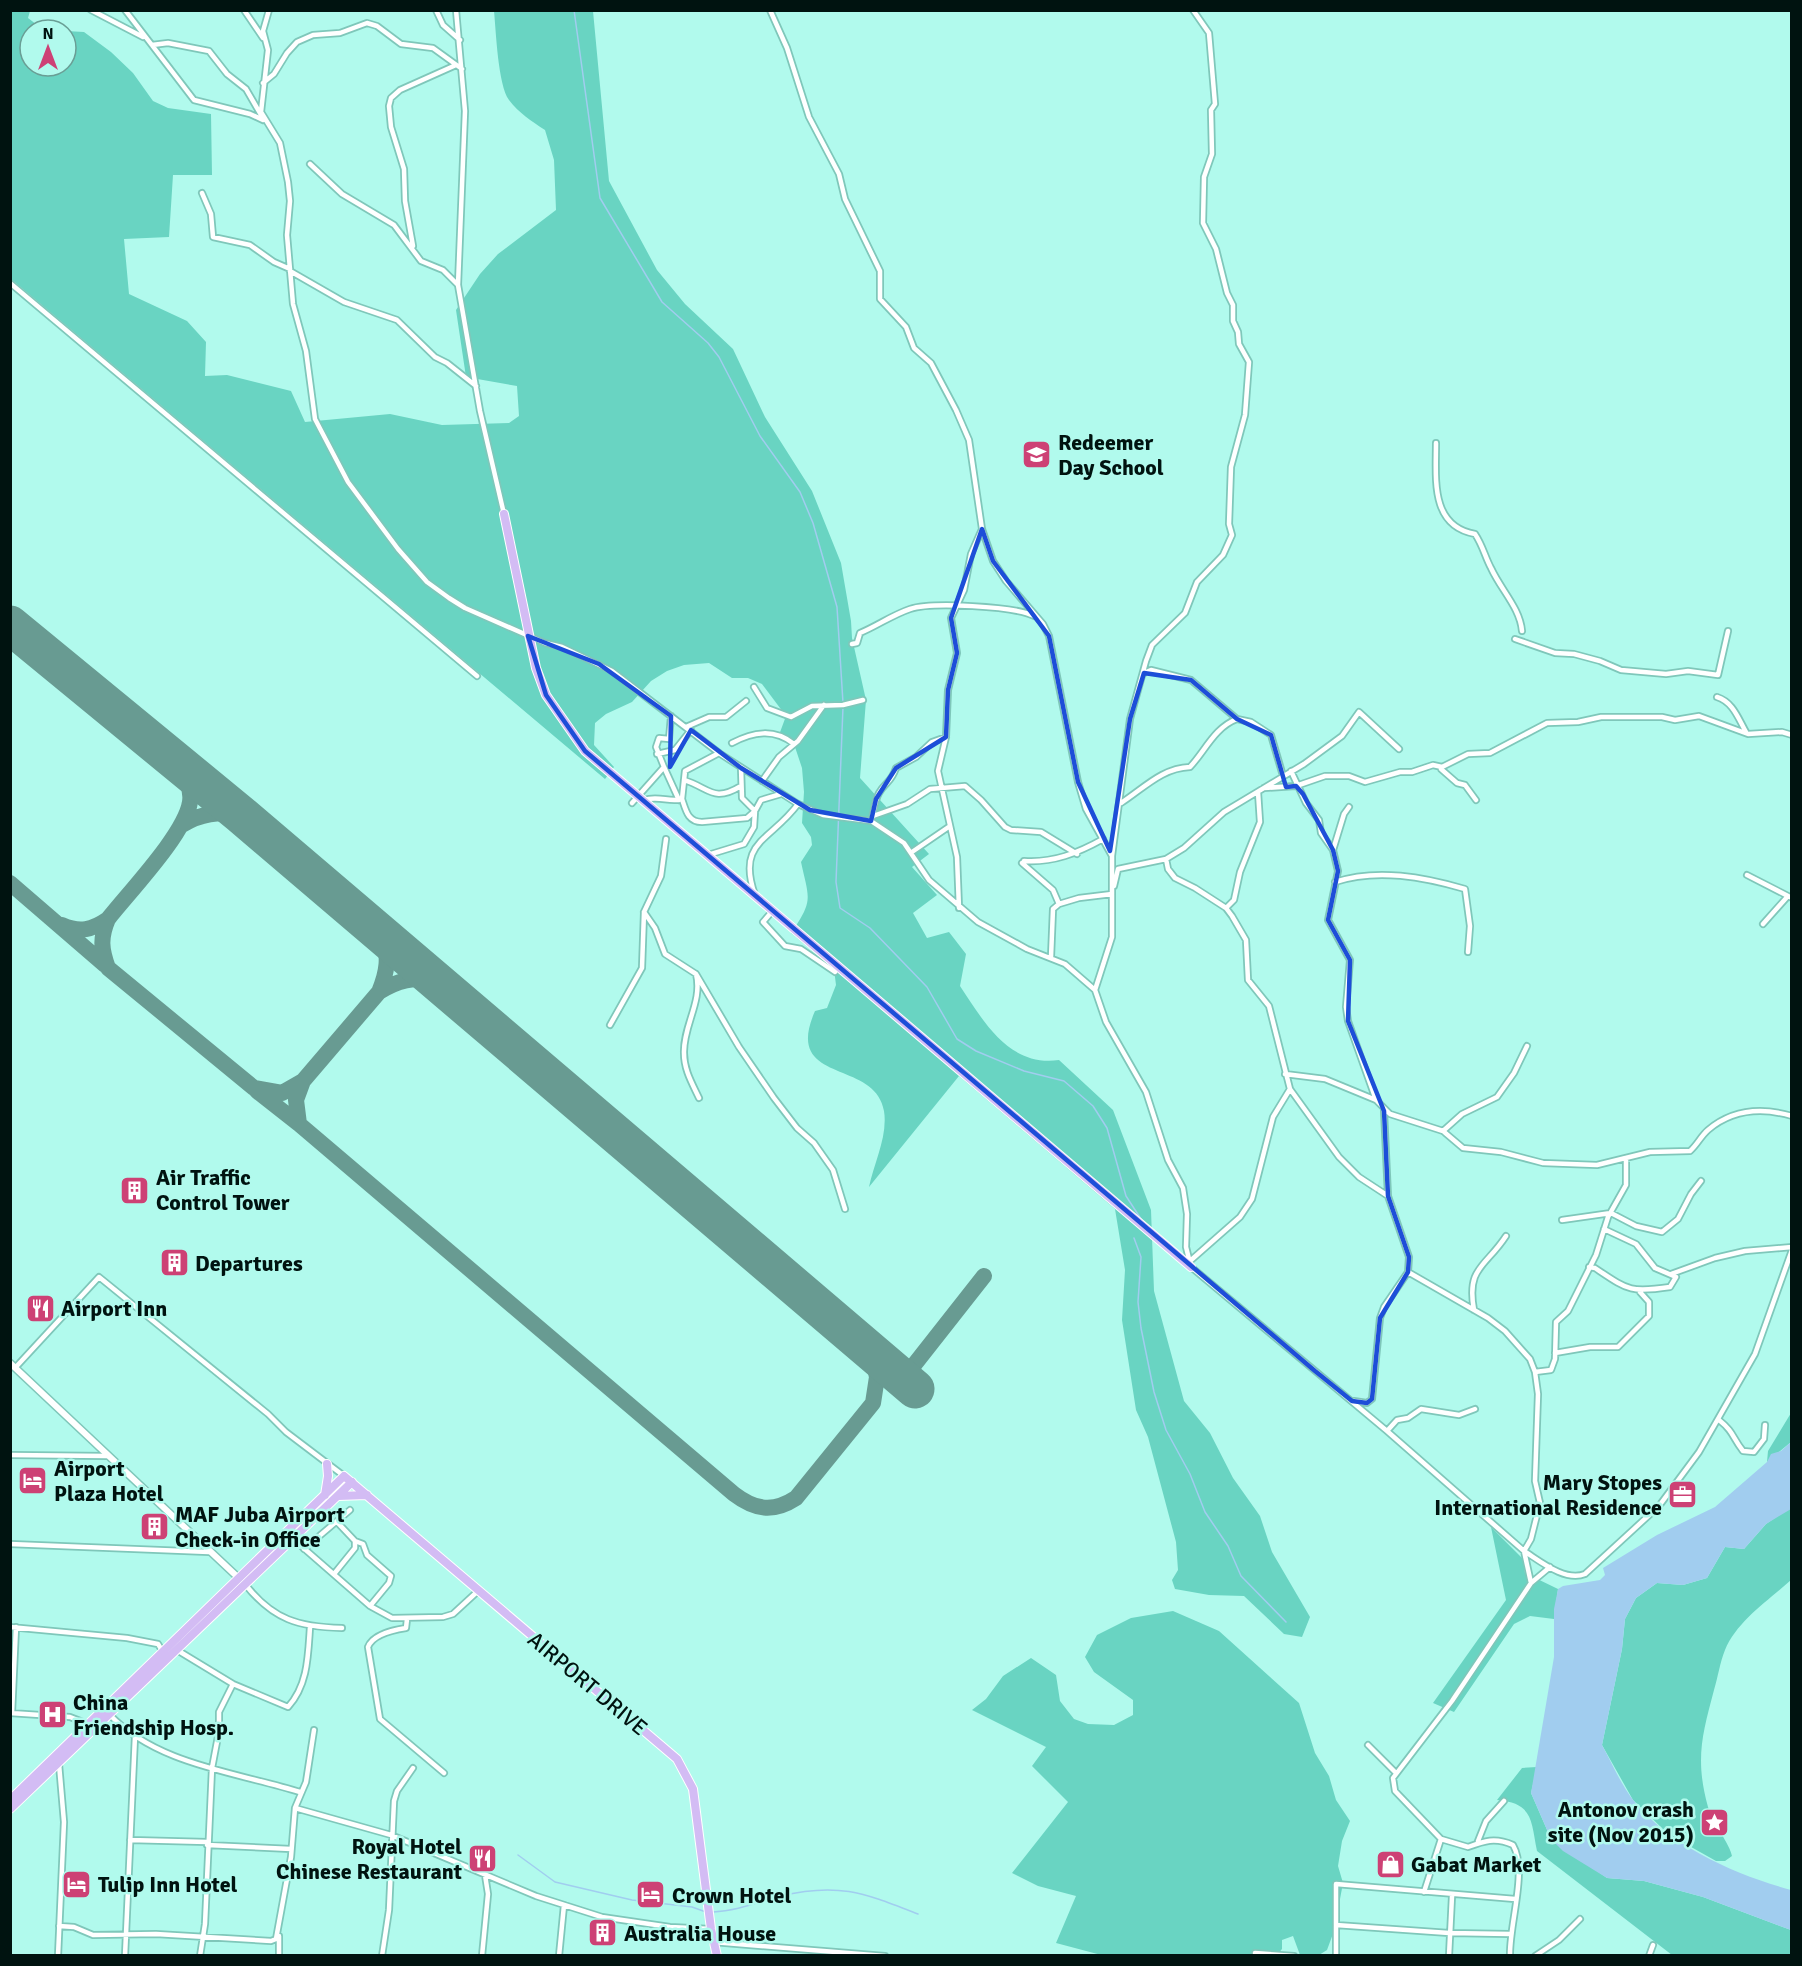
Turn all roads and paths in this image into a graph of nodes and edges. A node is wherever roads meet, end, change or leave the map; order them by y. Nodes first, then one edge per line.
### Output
1 (91, 10) edge
2 (125, 10) edge
3 (244, 10) edge
4 (268, 10) edge
5 (436, 10) edge
6 (456, 10) edge
7 (770, 10) edge
8 (1193, 10) edge
9 (146, 38) junction
10 (264, 40) junction
11 (460, 40) junction
12 (152, 45) junction
13 (456, 65) junction
14 (462, 69) junction
15 (263, 83) junction
16 (262, 116) junction
17 (268, 124) junction
18 (310, 164) dead end
19 (202, 193) dead end
20 (413, 246) junction
21 (290, 270) junction
22 (10, 283) edge
23 (458, 285) junction
24 (476, 386) junction
25 (1436, 443) dead end
26 (504, 514) joint
27 (982, 529) junction
28 (958, 606) junction
29 (1036, 617) junction
30 (1522, 631) dead end
31 (1728, 631) dead end
32 (528, 636) junction
33 (1515, 639) dead end
34 (852, 644) dead end
35 (1144, 673) junction
36 (477, 675) dead end
37 (754, 687) dead end
38 (1717, 697) dead end
39 (863, 700) dead end
40 (746, 701) dead end
41 (824, 705) junction
42 (671, 716) junction
43 (1237, 719) junction
44 (689, 729) junction
45 (1748, 734) junction
46 (1791, 735) edge
47 (946, 737) junction
48 (732, 743) dead end
49 (794, 744) junction
50 (1399, 749) dead end
51 (720, 753) junction
52 (657, 754) junction
53 (664, 767) junction
54 (741, 768) junction
55 (1441, 769) dead end
56 (1291, 771) junction
57 (1283, 776) junction
58 (684, 780) junction
59 (762, 781) junction
60 (741, 786) junction
61 (1296, 786) junction
62 (940, 788) junction
63 (1264, 788) junction
64 (1258, 792) junction
65 (781, 794) junction
66 (642, 798) junction
67 (680, 800) junction
68 (1476, 800) dead end
69 (632, 802) dead end
70 (1121, 802) junction
71 (798, 804) junction
72 (1349, 807) dead end
73 (755, 811) junction
74 (872, 818) junction
75 (950, 826) junction
76 (666, 838) dead end
77 (1103, 839) junction
78 (1333, 850) junction
79 (912, 852) junction
80 (1077, 854) junction
81 (708, 855) junction
82 (1112, 856) junction
83 (1166, 859) junction
84 (1747, 875) dead end
85 (1335, 882) junction
86 (1112, 894) junction
87 (756, 897) junction
88 (1790, 897) edge
89 (1059, 904) junction
90 (959, 908) junction
91 (1226, 908) junction
92 (644, 912) junction
93 (769, 915) dead end
94 (1763, 924) dead end
95 (1467, 951) dead end
96 (1051, 957) junction
97 (836, 972) dead end
98 (696, 974) junction
99 (1095, 990) junction
100 (610, 1025) dead end
101 (1527, 1046) dead end
102 (1285, 1074) junction
103 (1290, 1089) junction
104 (699, 1098) dead end
105 (1376, 1100) junction
106 (1384, 1111) junction
107 (1791, 1116) edge
108 (1443, 1131) junction
109 (1626, 1158) junction
110 (1701, 1181) dead end
111 (1388, 1196) junction
112 (845, 1209) dead end
113 (1611, 1212) junction
114 (1562, 1220) dead end
115 (1604, 1229) junction
116 (1506, 1236) dead end
117 (1791, 1248) edge
118 (1190, 1264) junction
119 (1589, 1268) junction
120 (1408, 1272) junction
121 (1671, 1274) junction
122 (1640, 1292) junction
123 (1474, 1310) junction
124 (1555, 1353) junction
125 (13, 1366) edge
126 (1535, 1372) junction
127 (1352, 1401) junction
128 (1475, 1408) dead end
129 (1719, 1420) junction
130 (1765, 1425) dead end
131 (1387, 1431) junction
132 (10, 1455) edge
133 (107, 1456) junction
134 (327, 1464) junction
135 (344, 1476) junction
136 (352, 1482) junction
137 (367, 1495) junction
138 (324, 1496) junction
139 (336, 1496) junction
140 (350, 1510) dead end
141 (337, 1522) junction
142 (292, 1538) junction
143 (355, 1541) junction
144 (10, 1544) edge
145 (304, 1549) junction
146 (1524, 1551) junction
147 (209, 1552) junction
148 (1550, 1567) junction
149 (334, 1574) junction
150 (242, 1581) junction
151 (1531, 1583) junction
152 (478, 1591) junction
153 (370, 1606) junction
154 (407, 1619) junction
155 (13, 1627) edge
156 (310, 1627) junction
157 (342, 1628) dead end
158 (177, 1650) junction
159 (163, 1652) junction
160 (233, 1684) junction
161 (11, 1713) edge
162 (109, 1714) junction
163 (88, 1724) junction
164 (314, 1730) dead end
165 (135, 1736) junction
166 (1368, 1745) dead end
167 (59, 1764) junction
168 (212, 1768) junction
169 (413, 1768) dead end
170 (1395, 1772) junction
171 (444, 1773) dead end
172 (300, 1792) junction
173 (15, 1797) edge
174 (1504, 1801) dead end
175 (295, 1808) junction
176 (10, 1809) edge
177 (391, 1835) junction
178 (1441, 1839) junction
179 (130, 1840) junction
180 (1478, 1841) junction
181 (207, 1844) junction
182 (291, 1849) junction
183 (485, 1875) junction
184 (1424, 1892) junction
185 (1452, 1896) junction
186 (1515, 1899) junction
187 (564, 1905) junction
188 (1580, 1919) dead end
189 (1336, 1925) junction
190 (59, 1926) junction
191 (711, 1929) junction
192 (1449, 1933) junction
193 (126, 1934) junction
194 (1510, 1934) junction
195 (203, 1936) junction
196 (279, 1936) junction
197 (713, 1942) junction
198 (1653, 1945) dead end
199 (1255, 1953) dead end
200 (58, 1956) edge
201 (125, 1956) edge
202 (200, 1956) edge
203 (279, 1956) edge
204 (381, 1956) edge
205 (482, 1956) edge
206 (559, 1956) edge
207 (717, 1956) edge
208 (885, 1956) edge
209 (1294, 1956) edge
210 (1336, 1956) edge
211 (1449, 1956) edge
212 (1510, 1956) edge
213 (1534, 1956) edge
214 (1649, 1956) edge

1 - 9 street
2 - 9 street
3 - 10 street
4 - 10 street
5 - 11 street
6 - 11 street
7 - 27 street
8 - 35 street
9 - 12 street
10 - 15 street
11 - 14 street
12 - 16 street
12 - 17 street
13 - 14 street
13 - 15 street
13 - 20 street
14 - 23 street
15 - 16 street
16 - 17 street
17 - 21 street
18 - 20 street
19 - 21 street
20 - 23 street
21 - 24 street
21 - 32 street
22 - 36 street
23 - 24 street
24 - 26 street
25 - 30 street
26 - 32 main road
27 - 28 street
27 - 29 street
28 - 29 street
28 - 34 street
28 - 47 street
29 - 77 street
31 - 33 street
32 - 42 street
32 - 66 main road
35 - 43 street
35 - 70 street
37 - 41 street
38 - 45 street
39 - 41 street
40 - 44 street
41 - 49 street
42 - 44 street
42 - 52 street
43 - 57 street
43 - 70 street
44 - 51 street
44 - 52 street
45 - 46 street
45 - 61 street
47 - 62 street
47 - 74 street
48 - 49 street
49 - 59 street
50 - 56 street
51 - 54 street
51 - 58 street
52 - 53 street
53 - 66 street
53 - 67 street
54 - 59 street
54 - 60 street
55 - 68 street
56 - 57 street
56 - 61 street
57 - 63 street
58 - 60 street
58 - 67 street
59 - 65 street
60 - 73 street
61 - 63 street
61 - 78 street
62 - 74 street
62 - 75 street
62 - 80 street
63 - 64 street
64 - 83 street
64 - 91 street
65 - 71 street
65 - 73 street
66 - 67 street
66 - 69 street
66 - 81 main road
67 - 73 street
70 - 82 street
71 - 74 street
71 - 87 street
72 - 78 street
73 - 81 street
74 - 79 street
75 - 79 street
75 - 90 street
76 - 92 street
77 - 80 street
77 - 82 street
78 - 85 street
79 - 90 street
80 - 89 street
81 - 87 main road
82 - 86 street
83 - 86 street
83 - 91 street
84 - 88 street
85 - 95 street
85 - 105 street
86 - 89 street
86 - 99 street
87 - 118 main road
88 - 94 street
89 - 96 street
90 - 96 street
91 - 102 street
92 - 98 street
92 - 100 street
93 - 97 street
96 - 99 street
98 - 104 street
98 - 112 street
99 - 118 street
101 - 108 street
102 - 103 street
102 - 105 street
103 - 111 street
103 - 118 street
105 - 106 street
106 - 108 street
106 - 111 street
107 - 109 street
108 - 109 street
109 - 113 street
110 - 113 street
111 - 120 street
113 - 114 street
113 - 115 street
115 - 119 street
115 - 121 street
116 - 123 street
117 - 121 street
117 - 129 street
118 - 127 street
119 - 122 street
119 - 124 street
120 - 123 street
120 - 127 street
121 - 122 street
122 - 124 street
123 - 126 street
124 - 126 street
125 - 133 street
125 - 134 street
126 - 146 street
127 - 131 street
128 - 131 street
129 - 130 street
129 - 148 street
131 - 146 street
132 - 133 street
133 - 147 street
134 - 135 street
134 - 138 main road
135 - 136 main road, AIRPORT DRIVE
135 - 138 main road
136 - 137 main road, AIRPORT DRIVE
136 - 139 main road
137 - 139 main road
137 - 152 main road, AIRPORT DRIVE
138 - 150 main road
139 - 142 main road
140 - 141 street
141 - 143 street
141 - 145 street
142 - 145 street
142 - 150 main road
143 - 149 street
143 - 153 street
144 - 147 street
145 - 149 street
146 - 148 street
146 - 151 street
147 - 150 street
148 - 151 street
149 - 153 street
150 - 156 street
150 - 158 main road
150 - 159 main road
151 - 170 street
152 - 154 street
152 - 191 main road, AIRPORT DRIVE
153 - 154 street
154 - 171 street
155 - 159 street
155 - 161 street
156 - 157 street
156 - 160 street
158 - 160 street
158 - 162 main road
159 - 163 main road
160 - 168 street
161 - 163 street
162 - 165 street
162 - 167 main road
163 - 173 main road
164 - 172 street
165 - 168 street
165 - 179 street
166 - 170 street
167 - 173 main road
167 - 190 street
168 - 172 street
168 - 181 street
169 - 177 street
170 - 178 street
172 - 175 street
173 - 176 main road
174 - 180 street
175 - 177 street
175 - 182 street
177 - 183 street
177 - 204 street
178 - 180 street
178 - 184 street
179 - 181 street
179 - 193 street
180 - 186 street
181 - 182 street
181 - 195 street
182 - 196 street
183 - 187 street
183 - 205 street
184 - 185 street
184 - 189 street
185 - 186 street
185 - 192 street
186 - 194 street
187 - 191 street
187 - 206 street
188 - 213 street
189 - 192 street
189 - 210 street
190 - 193 street
190 - 200 street
191 - 197 main road, AIRPORT DRIVE
192 - 194 street
192 - 211 street
193 - 195 street
193 - 201 street
194 - 212 street
195 - 196 street
195 - 202 street
196 - 203 street
197 - 207 main road, AIRPORT DRIVE
197 - 208 street
198 - 214 street
199 - 209 street

